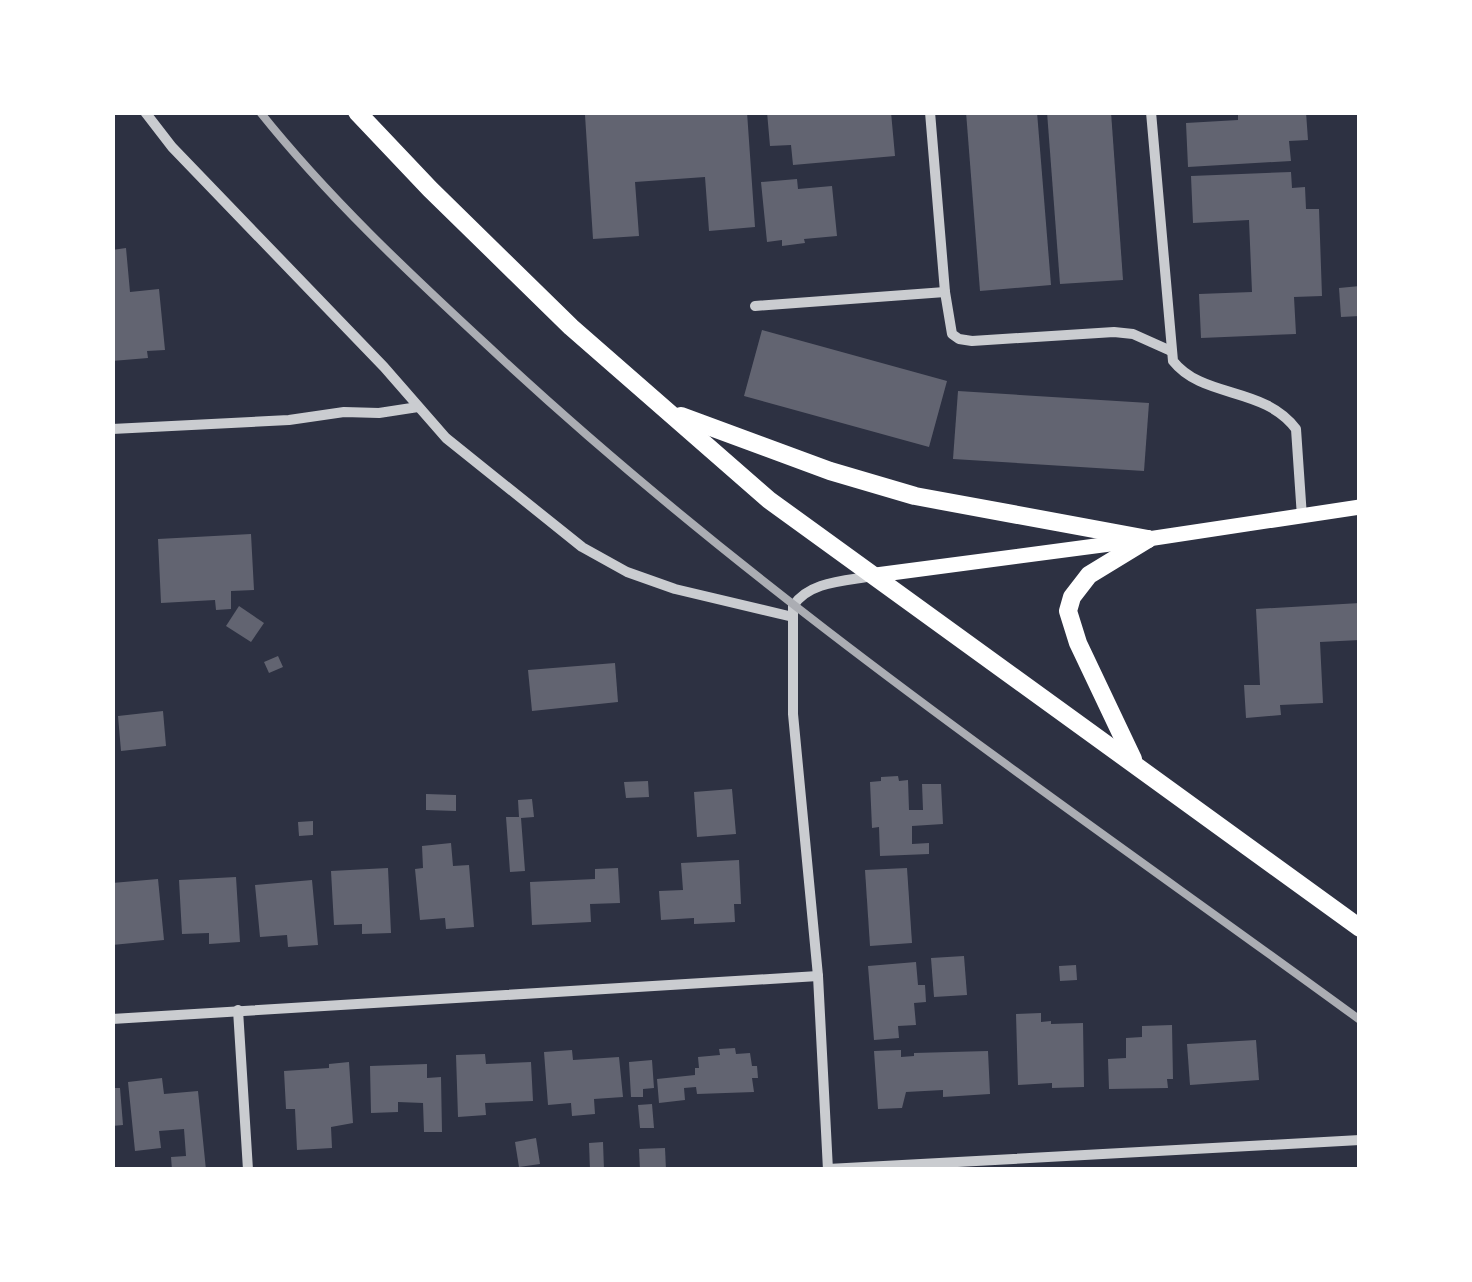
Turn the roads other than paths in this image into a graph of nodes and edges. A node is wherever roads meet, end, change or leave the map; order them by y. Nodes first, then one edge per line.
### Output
1 (145, 112) edge
2 (357, 112) edge
3 (930, 112) edge
4 (1151, 112) edge
5 (945, 292) junction
6 (755, 306) dead end
7 (1170, 351) junction
8 (418, 407) junction
9 (669, 412) junction
10 (112, 429) edge
11 (1360, 507) edge
12 (1302, 517) junction
13 (1148, 539) junction
14 (876, 575) junction
15 (793, 616) junction
16 (1136, 764) junction
17 (1360, 928) edge
18 (818, 976) junction
19 (238, 1010) junction
20 (112, 1019) edge
21 (1360, 1140) edge
22 (828, 1169) edge
23 (248, 1170) edge

1 - 8 street
2 - 9 main road
3 - 5 street
4 - 7 street
5 - 6 street
5 - 7 street
7 - 12 street
8 - 10 street
8 - 15 street
9 - 13 main road
9 - 14 main road
11 - 12 main road
12 - 13 main road
13 - 14 main road
13 - 16 main road
14 - 15 street
14 - 16 main road
15 - 18 street
16 - 17 main road
18 - 19 street
18 - 22 street
19 - 20 street
19 - 23 street
21 - 22 street

